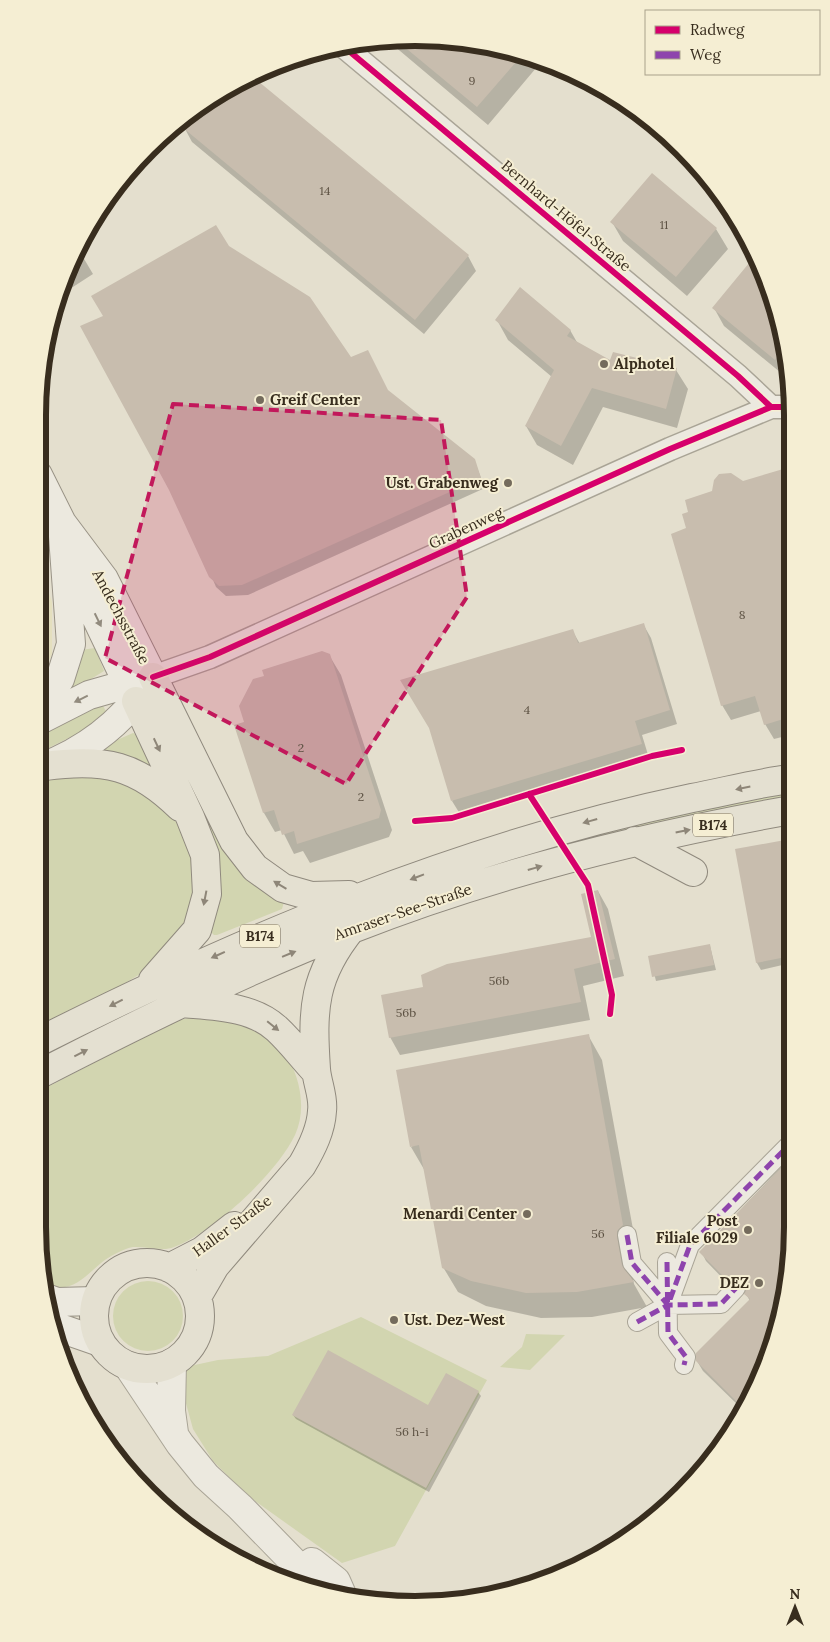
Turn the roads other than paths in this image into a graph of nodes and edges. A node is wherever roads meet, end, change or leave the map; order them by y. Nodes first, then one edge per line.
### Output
1 (350, 52) edge
2 (780, 407) edge
3 (46, 491) edge
4 (62, 522) junction
5 (139, 687) junction
6 (46, 697) edge
7 (46, 717) edge
8 (46, 764) edge
9 (46, 766) edge
10 (784, 780) edge
11 (784, 811) edge
12 (190, 817) junction
13 (635, 840) junction
14 (693, 872) dead end
15 (377, 892) junction
16 (352, 928) junction
17 (145, 988) junction
18 (180, 1002) junction
19 (46, 1038) edge
20 (46, 1071) edge
21 (316, 1072) junction
22 (784, 1150) edge
23 (281, 1190) junction
24 (627, 1235) dead end
25 (667, 1262) dead end
26 (169, 1268) junction
27 (736, 1288) dead end
28 (196, 1296) junction
29 (53, 1300) edge
30 (96, 1301) junction
31 (668, 1305) junction
32 (637, 1322) dead end
33 (61, 1328) edge
34 (100, 1342) junction
35 (172, 1363) junction
36 (684, 1365) dead end
37 (128, 1366) junction
38 (174, 1435) junction
39 (240, 1507) junction
40 (312, 1581) edge
41 (339, 1588) edge

1 - 2 street, Bernhard-Höfel-Straße
2 - 5 street, Grabenweg
3 - 4 main road, Andechsstraße
4 - 5 main road, Andechsstraße
4 -> 5 main road, Andechsstraße
4 - 6 main road
5 -> 7 main road
5 - 8 main road
5 -> 12 main road
15 -> 5 main road
9 - 12 main road
10 -> 15 main road, Amraser-See-Straße / B174
13 -> 11 main road, Amraser-See-Straße / B174
12 -> 17 main road
13 - 14 main road
16 -> 13 main road, Amraser-See-Straße / B174
15 -> 17 main road, Amraser-See-Straße / B174
18 -> 16 main road, Amraser-See-Straße / B174
16 - 21 main road
17 -> 19 main road, Amraser-See-Straße / B174
20 -> 18 main road, Amraser-See-Straße / B174
18 -> 21 main road
21 - 23 main road
22 - 31 street
23 - 26 main road, Haller Straße
23 - 28 main road, Haller Straße
24 - 31 street
25 - 31 street
26 - 28 main road
26 - 30 main road
27 - 31 street
28 - 35 main road
29 - 30 main road
30 - 34 main road
31 - 32 street
31 - 36 street
33 - 34 main road
34 - 37 main road
35 - 37 main road
35 - 38 main road
37 - 38 main road
38 - 39 main road
39 - 40 main road
39 - 41 main road

